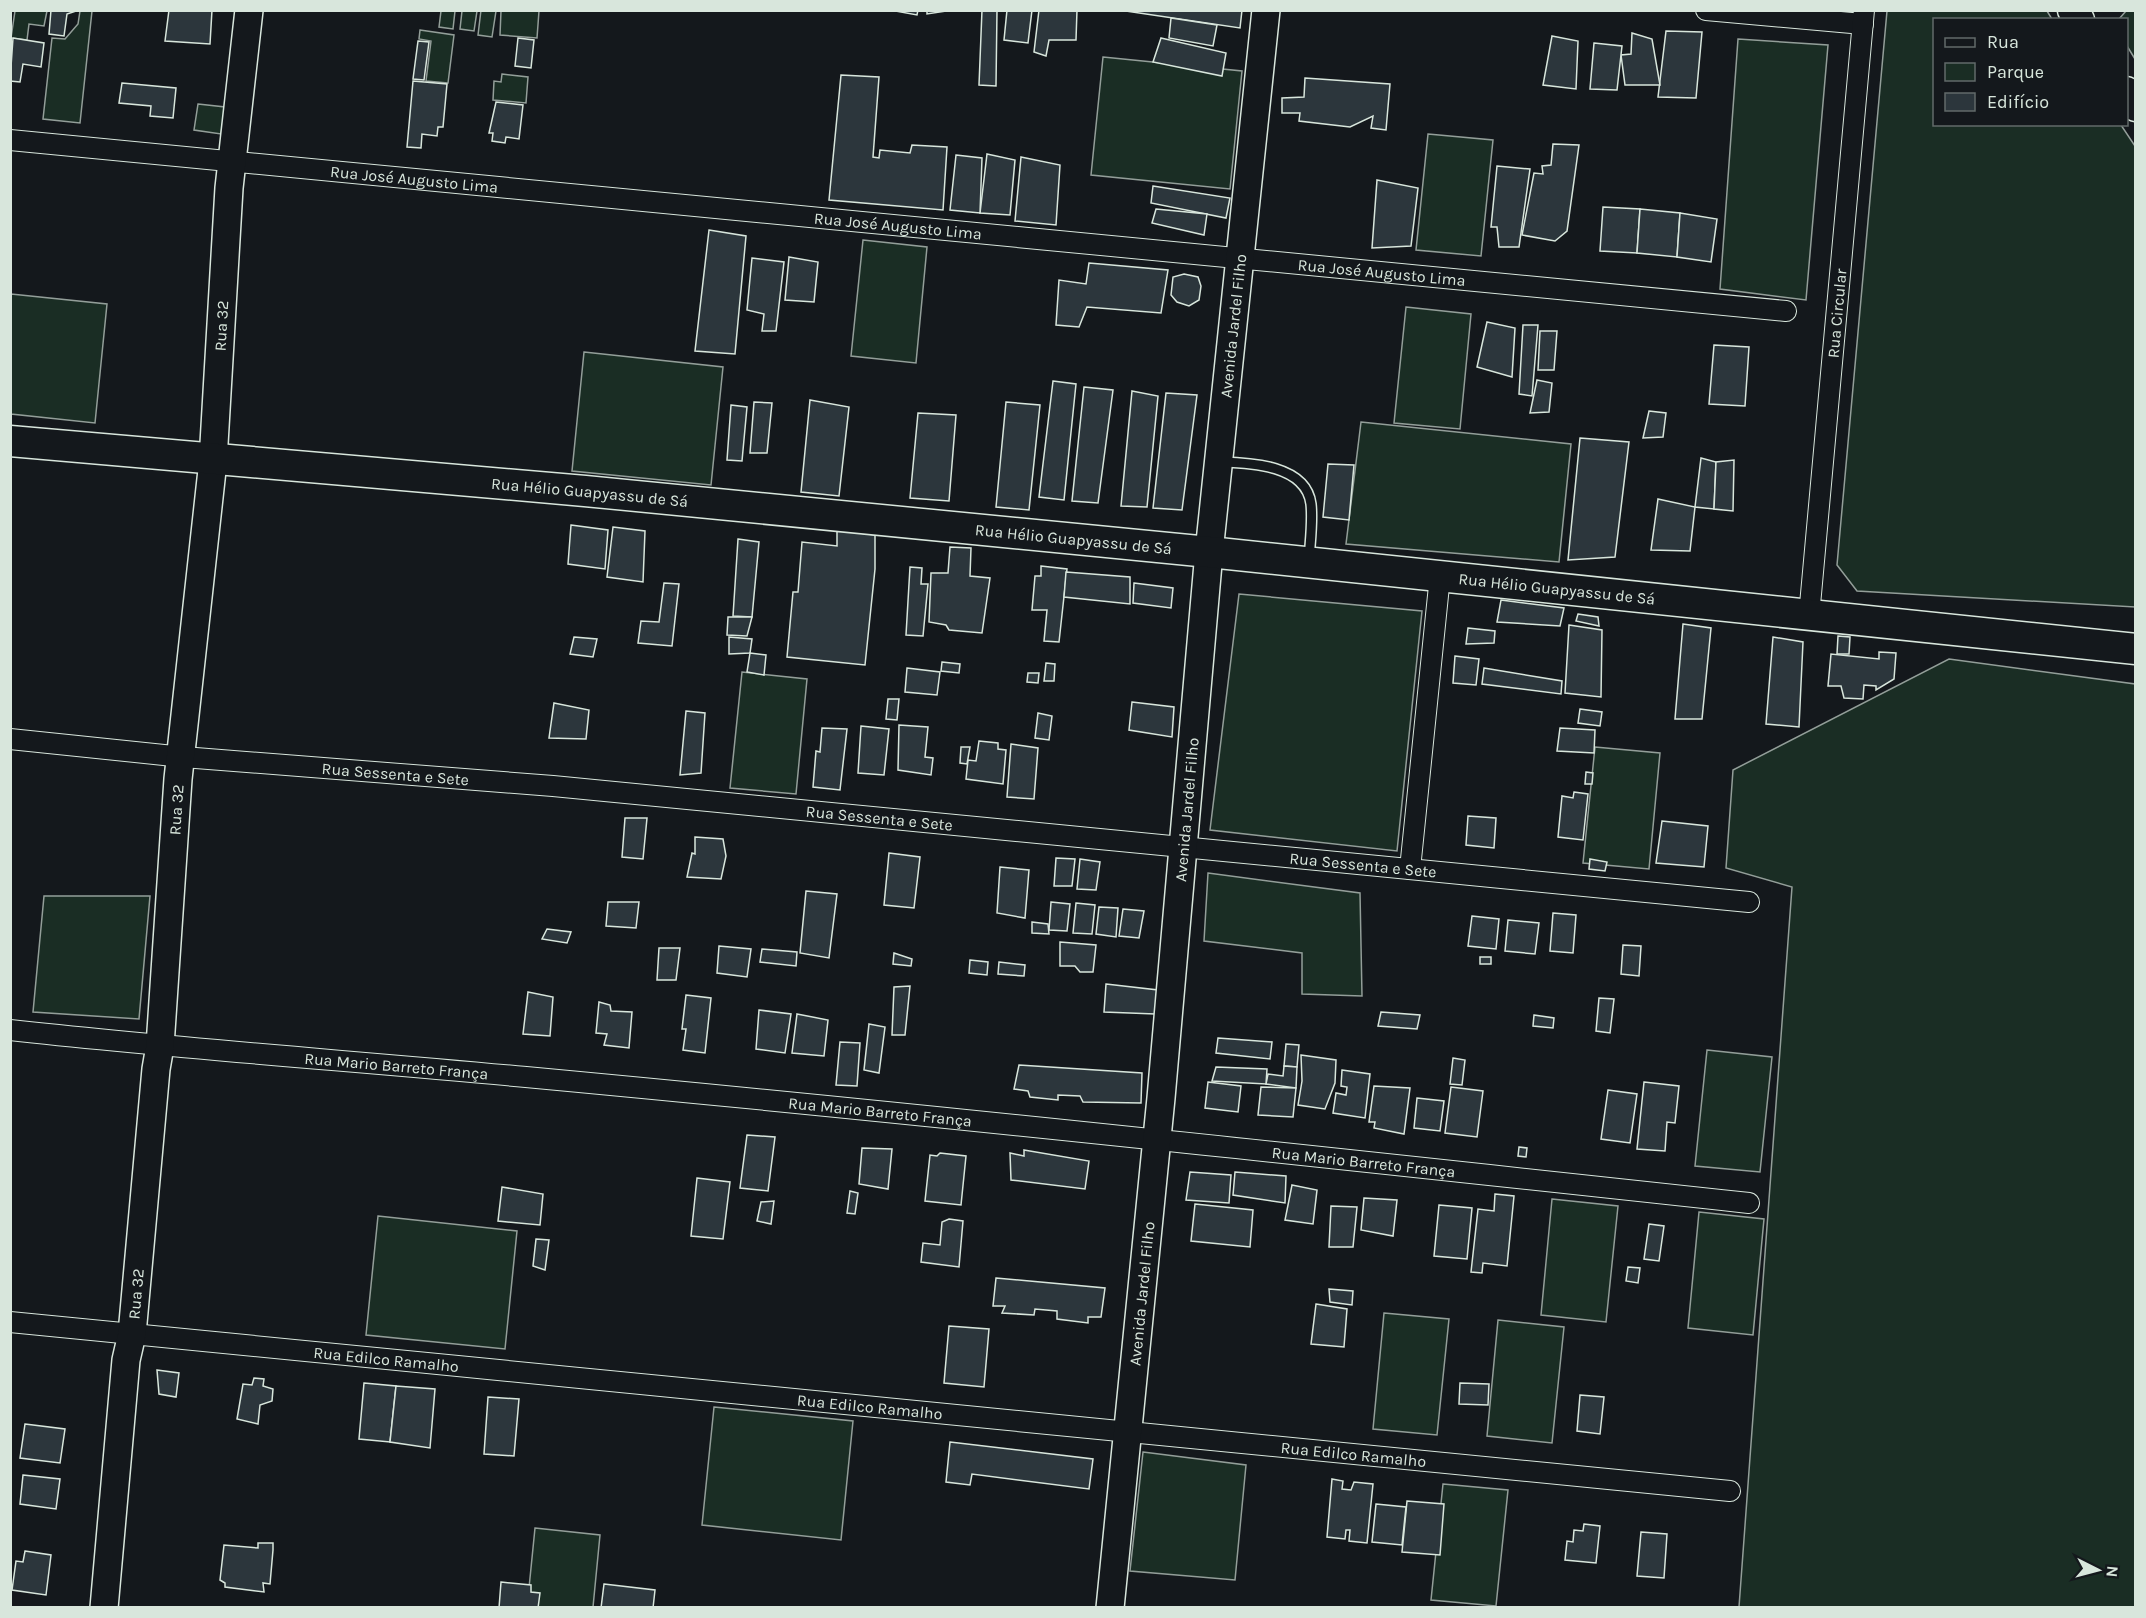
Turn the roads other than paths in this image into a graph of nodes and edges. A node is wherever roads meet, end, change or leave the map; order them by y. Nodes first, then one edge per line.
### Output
1 (249, 10) edge
2 (1266, 10) edge
3 (1706, 10) edge
4 (1863, 17) edge
5 (10, 140) edge
6 (233, 162) junction
7 (1240, 260) junction
8 (1786, 311) dead end
9 (10, 441) edge
10 (213, 461) junction
11 (1219, 462) junction
12 (1209, 552) junction
13 (1308, 562) junction
14 (1440, 576) junction
15 (1809, 616) junction
16 (2127, 644) edge
17 (10, 739) edge
18 (183, 757) junction
19 (1184, 848) junction
20 (1410, 869) junction
21 (1749, 902) dead end
22 (10, 1030) edge
23 (160, 1046) junction
24 (1157, 1139) junction
25 (1749, 1203) dead end
26 (10, 1322) edge
27 (132, 1334) junction
28 (1128, 1432) junction
29 (1731, 1491) dead end
30 (104, 1608) edge
31 (1110, 1608) edge

1 - 6 main road, Rua 32
2 - 7 main road, Avenida Jardel Filho
3 - 4 street
4 - 15 street, Rua Circular
5 - 6 street, Rua José Augusto Lima
6 - 7 street, Rua José Augusto Lima
6 - 10 main road, Rua 32
7 - 8 street, Rua José Augusto Lima
7 - 11 main road, Avenida Jardel Filho
9 - 10 main road, Rua Hélio Guapyassu de Sá
10 - 12 main road, Rua Hélio Guapyassu de Sá
10 - 18 main road, Rua 32
11 - 12 main road, Avenida Jardel Filho
11 - 13 lane
12 - 13 main road, Rua Hélio Guapyassu de Sá
12 - 19 main road, Avenida Jardel Filho
13 - 14 main road, Rua Hélio Guapyassu de Sá
14 - 15 main road, Rua Hélio Guapyassu de Sá
14 - 20 street
15 - 16 main road, Rua Hélio Guapyassu de Sá
17 - 18 street, Rua Sessenta e Sete
18 - 19 street, Rua Sessenta e Sete
18 - 23 main road, Rua 32
19 - 20 street, Rua Sessenta e Sete
19 - 24 main road, Avenida Jardel Filho
20 - 21 street, Rua Sessenta e Sete
22 - 23 street, Rua Mario Barreto França
23 - 24 street, Rua Mario Barreto França
23 - 27 main road, Rua 32
24 - 25 street, Rua Mario Barreto França
24 - 28 main road, Avenida Jardel Filho
26 - 27 street, Rua Edilco Ramalho
27 - 28 street, Rua Edilco Ramalho
27 - 30 main road, Rua 32
28 - 29 street, Rua Edilco Ramalho
28 - 31 main road, Avenida Jardel Filho

